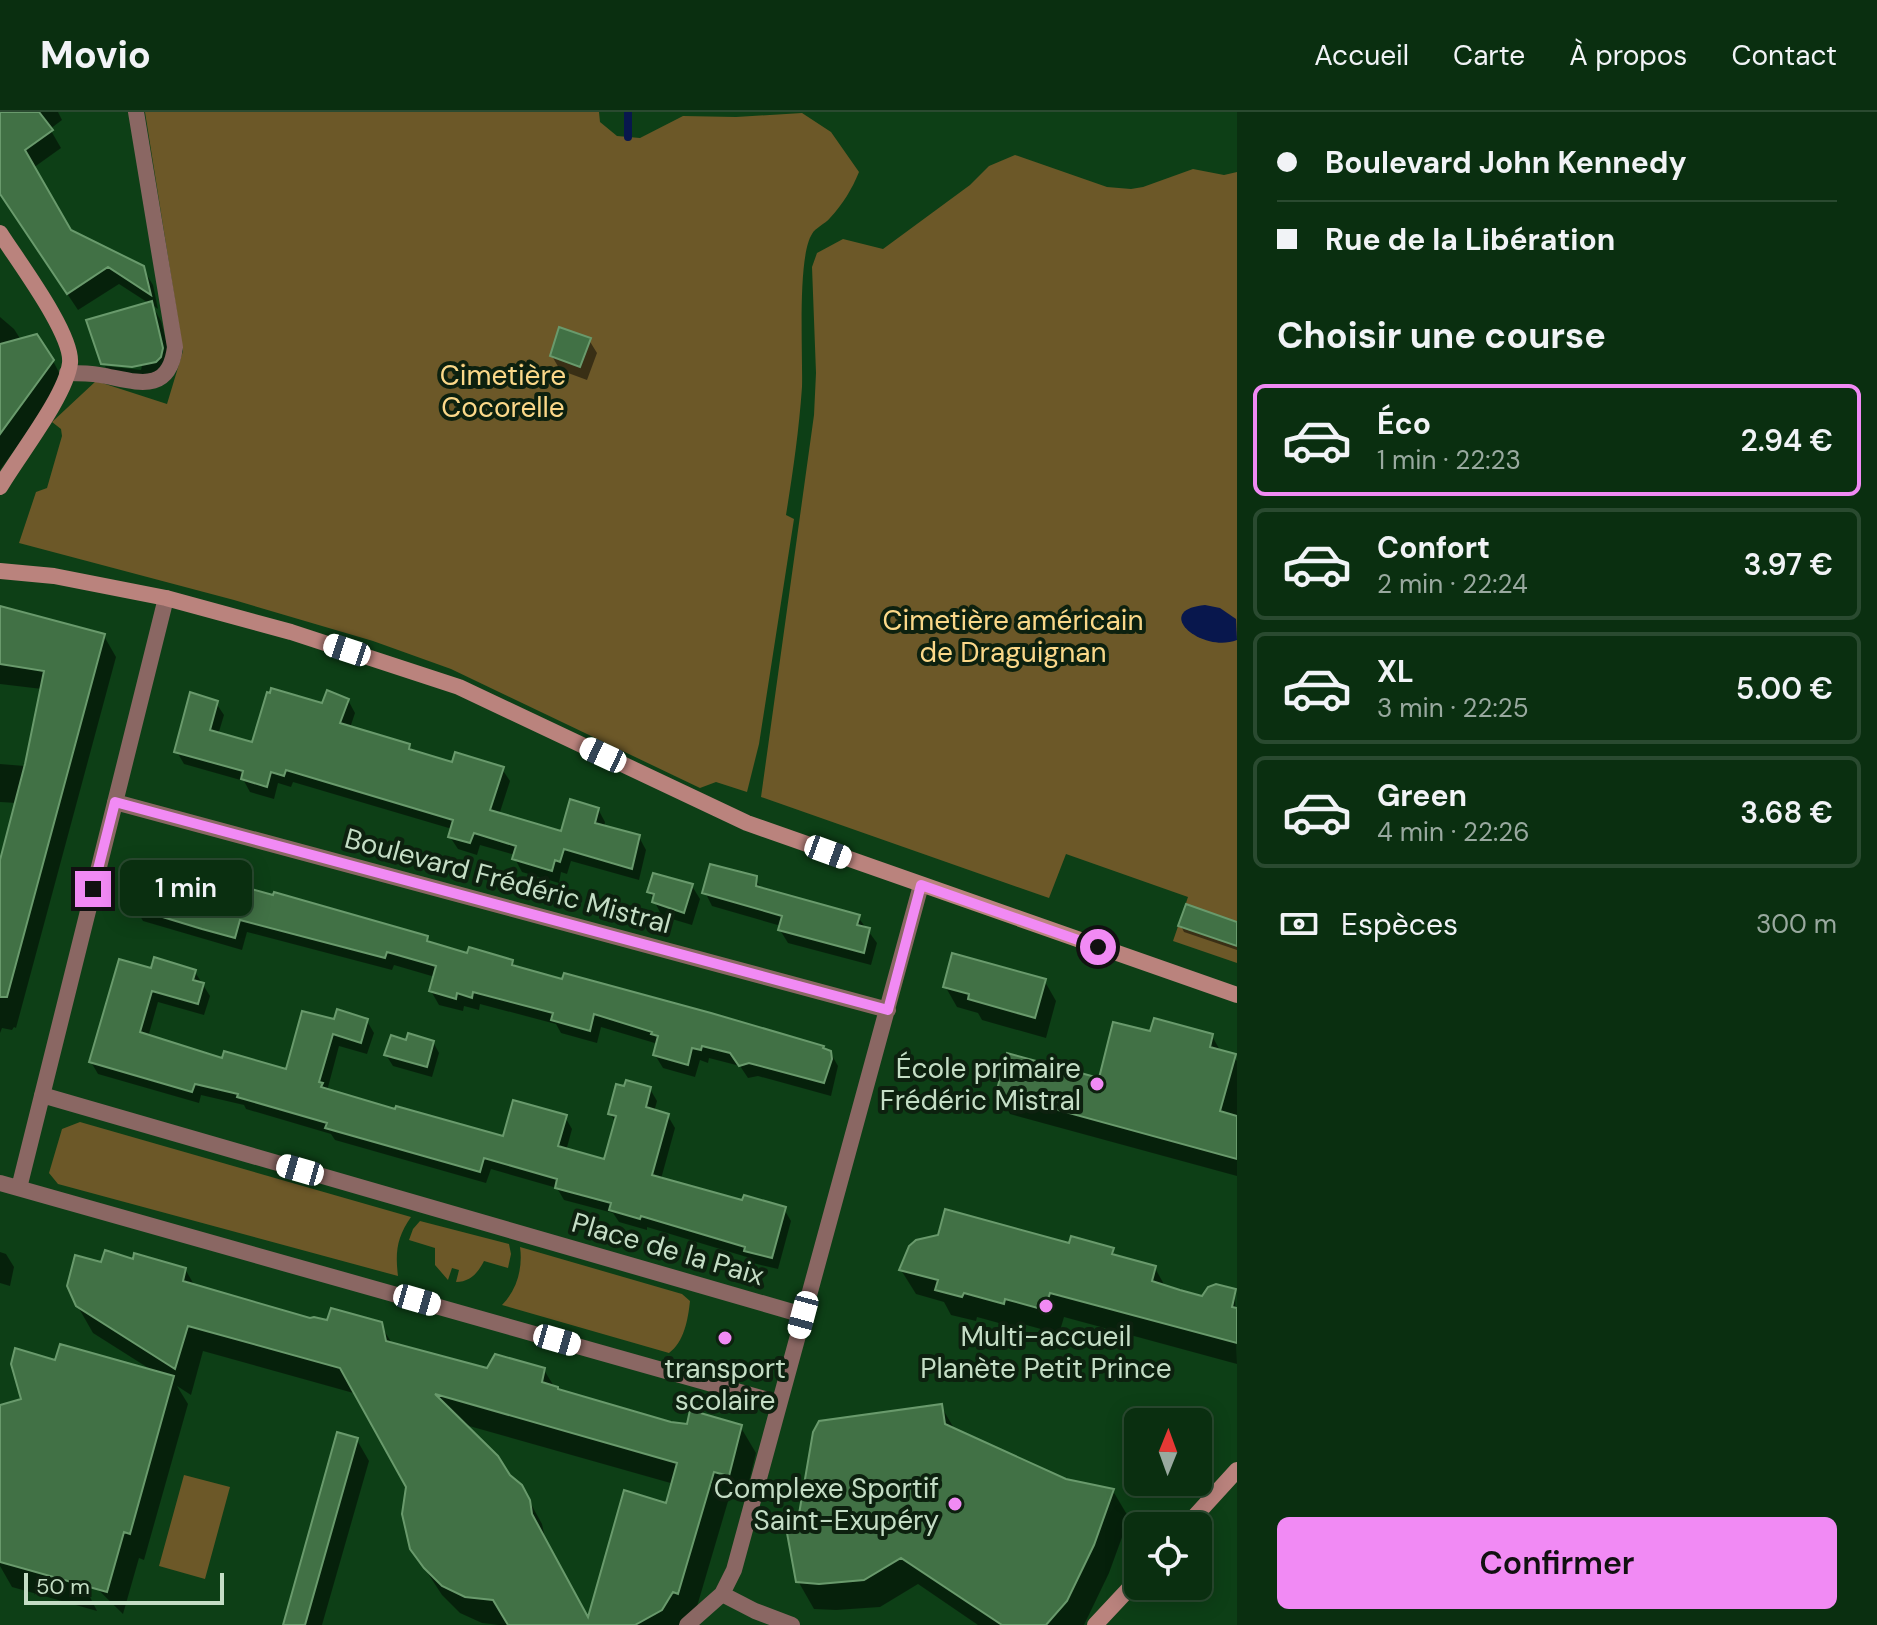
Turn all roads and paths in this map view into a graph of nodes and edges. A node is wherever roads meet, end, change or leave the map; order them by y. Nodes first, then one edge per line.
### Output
1 (136, 112) edge
2 (0, 233) edge
3 (67, 373) junction
4 (0, 487) edge
5 (0, 571) edge
6 (166, 598) junction
7 (115, 802) junction
8 (921, 885) junction
9 (1237, 995) edge
10 (888, 1010) junction
11 (42, 1095) junction
12 (0, 1183) edge
13 (19, 1188) junction
14 (803, 1315) junction
15 (779, 1403) junction
16 (1237, 1470) edge
17 (1199, 1512) edge
18 (722, 1594) junction
19 (1124, 1594) edge
20 (687, 1625) edge
21 (792, 1625) edge
22 (1095, 1625) edge

1 - 3 street
2 - 3 street
3 - 4 street
5 - 6 street
6 - 7 street
6 - 8 street
7 - 10 street, Boulevard Frédéric Mistral
7 - 11 street
8 - 9 street
8 - 10 street
10 - 14 street
11 - 13 street
11 - 14 street, Place de la Paix
12 - 13 street
13 - 15 street
14 - 15 street
15 - 18 street
16 - 17 street
18 - 20 street
18 - 21 street
19 - 22 street

